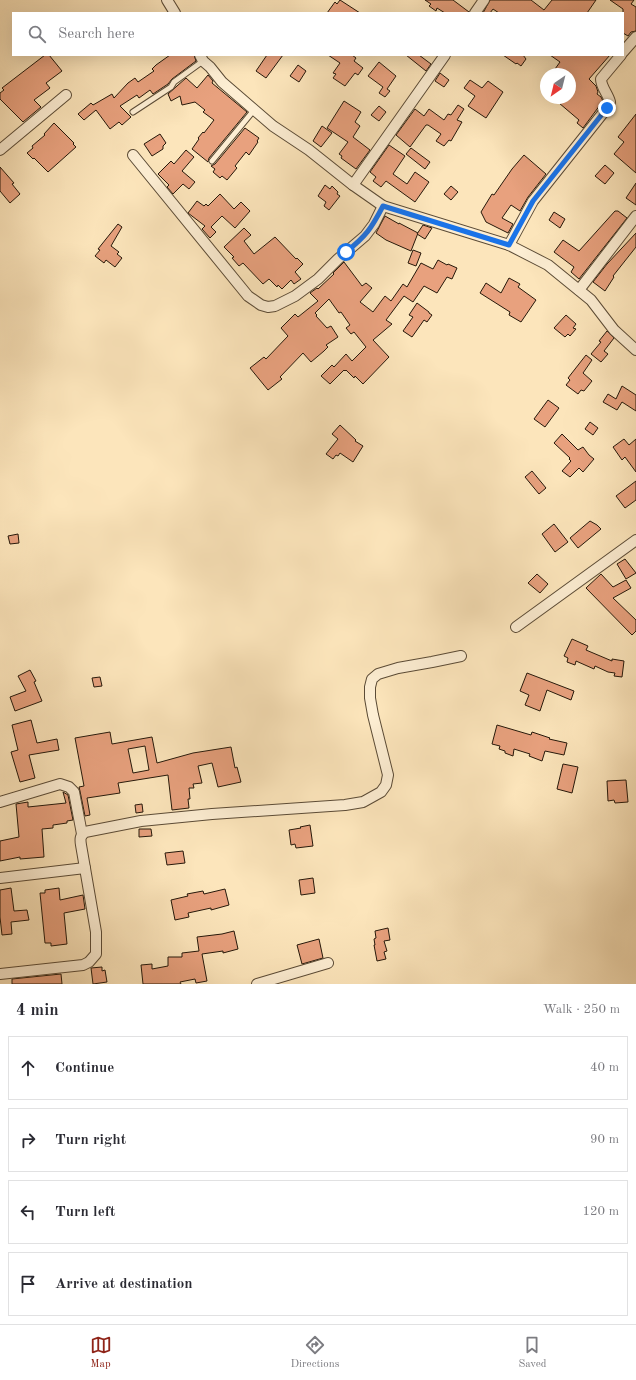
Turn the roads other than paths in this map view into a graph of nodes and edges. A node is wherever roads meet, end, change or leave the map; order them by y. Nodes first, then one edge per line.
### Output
1 (167, 0) edge
2 (484, 0) edge
3 (174, 12) edge
4 (476, 12) edge
5 (636, 37) edge
6 (624, 51) edge
7 (444, 56) edge
8 (620, 56) edge
9 (201, 58) edge
10 (66, 95) dead end
11 (254, 110) junction
12 (133, 112) dead end
13 (0, 150) edge
14 (133, 155) dead end
15 (212, 161) dead end
16 (353, 185) junction
17 (383, 206) junction
18 (636, 216) edge
19 (509, 245) junction
20 (578, 290) junction
21 (636, 350) edge
22 (636, 540) edge
23 (516, 627) dead end
24 (461, 656) dead end
25 (0, 802) edge
26 (82, 834) junction
27 (85, 868) junction
28 (0, 878) edge
29 (328, 962) dead end
30 (0, 974) edge
31 (257, 984) edge

1 - 3 street
2 - 4 street
5 - 6 street
7 - 16 street
8 - 19 street
9 - 11 street
9 - 12 lane
10 - 13 street
11 - 15 lane
11 - 16 street
14 - 17 street
16 - 17 street
17 - 19 street
18 - 20 street
19 - 20 street
20 - 21 street
22 - 23 street
24 - 26 street
25 - 26 street
26 - 27 street
27 - 28 street
27 - 30 street
29 - 31 street

